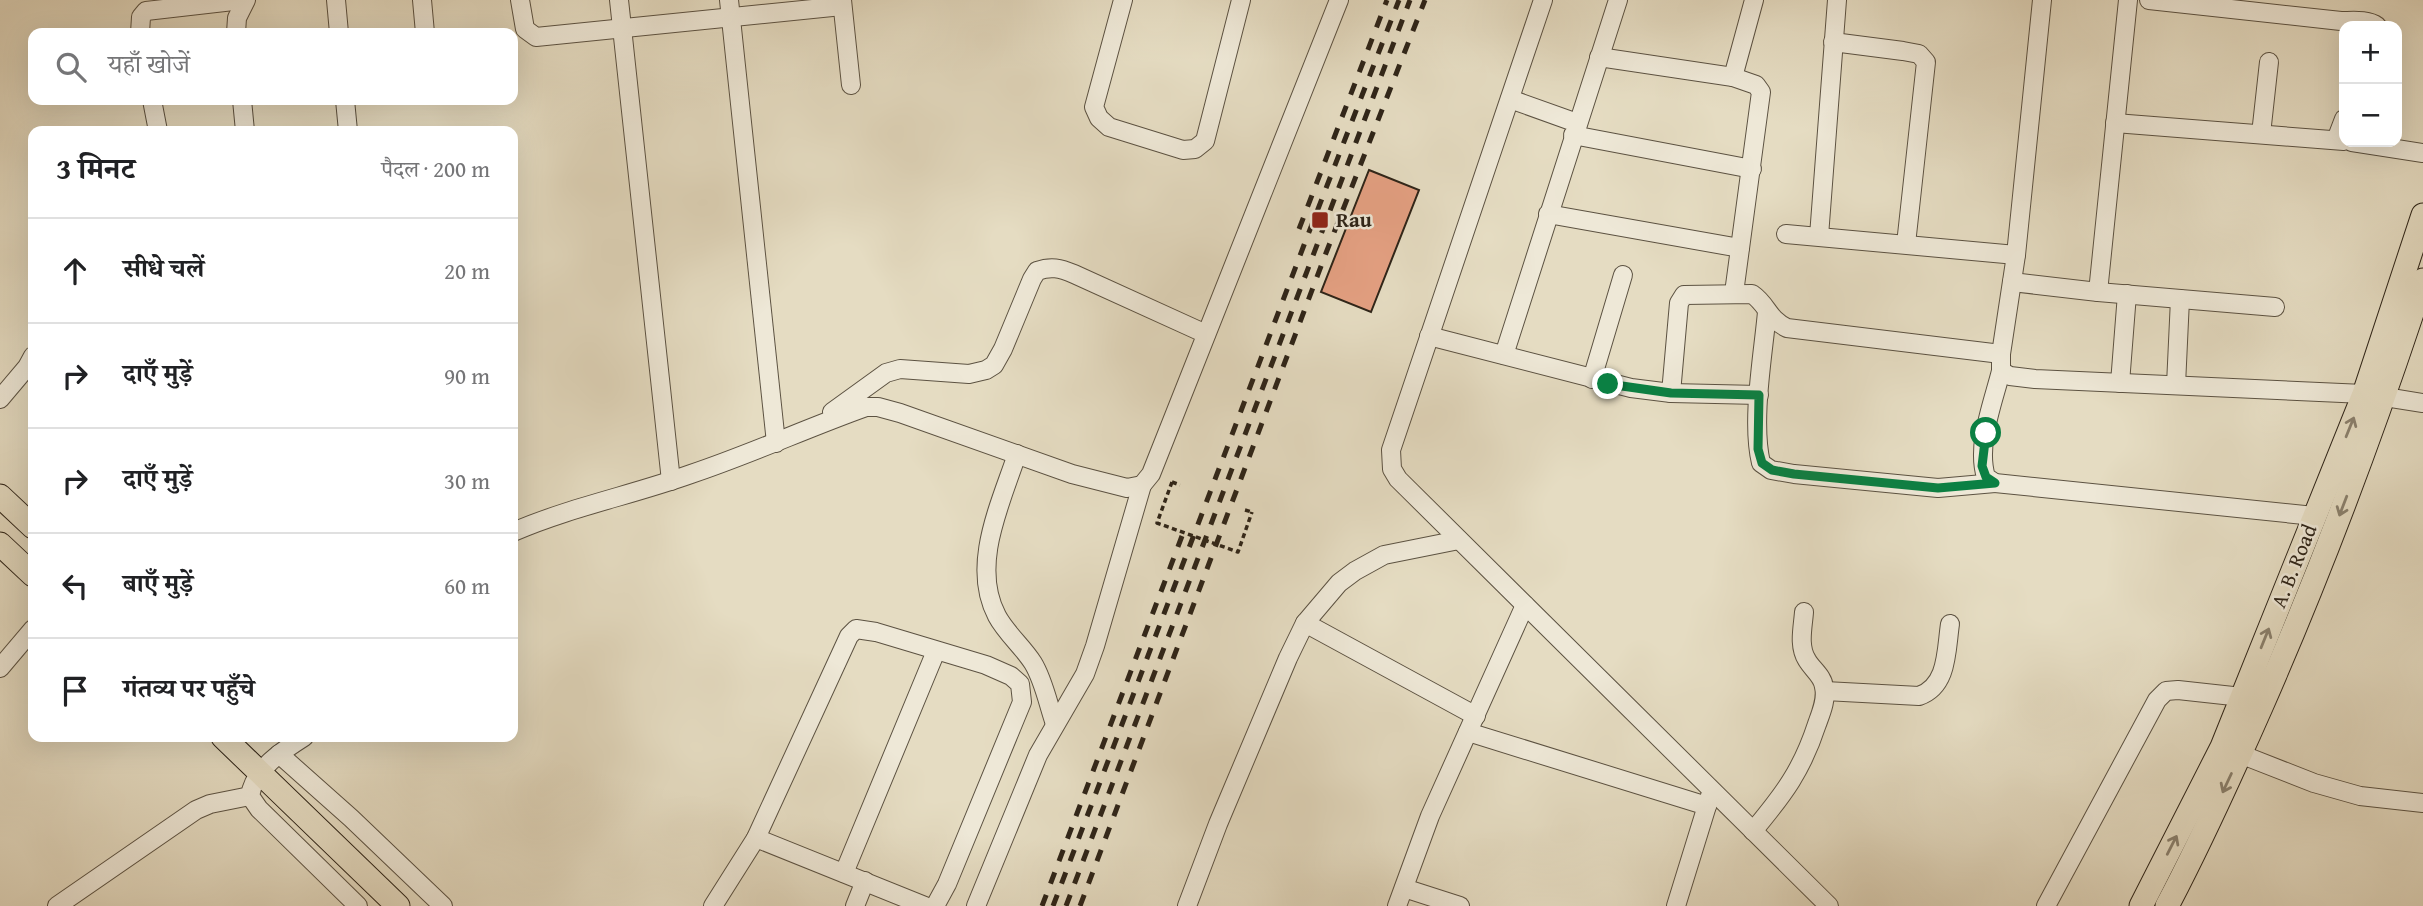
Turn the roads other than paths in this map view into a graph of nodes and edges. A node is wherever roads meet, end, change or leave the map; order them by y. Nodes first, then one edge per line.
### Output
1 (244, 0) edge
2 (336, 0) edge
3 (422, 0) edge
4 (520, 0) edge
5 (619, 0) edge
6 (1123, 0) edge
7 (1241, 0) edge
8 (1339, 0) edge
9 (1544, 0) edge
10 (1618, 0) edge
11 (1837, 0) edge
12 (2042, 0) edge
13 (2128, 0) edge
14 (2148, 0) edge
15 (1749, 2) edge
16 (173, 3) edge
17 (842, 3) edge
18 (730, 9) edge
19 (2341, 21) edge
20 (140, 28) edge
21 (236, 28) edge
22 (339, 28) edge
23 (425, 28) edge
24 (622, 29) junction
25 (1833, 43) junction
26 (1598, 57) junction
27 (2269, 62) dead end
28 (1733, 77) junction
29 (851, 85) dead end
30 (1510, 99) junction
31 (153, 105) edge
32 (242, 105) edge
33 (345, 105) edge
34 (2115, 123) junction
35 (157, 126) edge
36 (245, 126) edge
37 (348, 126) edge
38 (1575, 129) junction
39 (2261, 134) junction
40 (2339, 141) edge
41 (2384, 147) edge
42 (2423, 153) edge
43 (1752, 169) junction
44 (1548, 215) junction
45 (2423, 215) edge
46 (1786, 234) dead end
47 (1819, 236) junction
48 (1906, 244) junction
49 (1740, 248) junction
50 (2016, 255) junction
51 (1623, 275) dead end
52 (2423, 280) edge
53 (2012, 282) junction
54 (2098, 292) junction
55 (1734, 293) junction
56 (2127, 294) junction
57 (2180, 299) junction
58 (2274, 307) dead end
59 (1767, 312) junction
60 (1206, 334) junction
61 (1429, 336) junction
62 (1504, 355) junction
63 (2001, 363) junction
64 (28, 365) edge
65 (1592, 379) junction
66 (2120, 383) junction
67 (2176, 385) junction
68 (1671, 393) junction
69 (1759, 395) junction
70 (2374, 396) junction
71 (0, 399) edge
72 (2423, 402) edge
73 (810, 429) junction
74 (776, 443) junction
75 (1017, 454) junction
76 (671, 481) junction
77 (1995, 483) junction
78 (1142, 485) junction
79 (0, 496) edge
80 (2314, 516) junction
81 (28, 522) edge
82 (518, 530) edge
83 (1459, 540) junction
84 (0, 544) edge
85 (28, 570) edge
86 (1525, 605) junction
87 (1804, 612) dead end
88 (1305, 623) junction
89 (1951, 624) dead end
90 (28, 635) edge
91 (936, 651) junction
92 (0, 668) edge
93 (1825, 691) junction
94 (2242, 697) junction
95 (1055, 724) junction
96 (1472, 724) junction
97 (228, 742) edge
98 (297, 742) edge
99 (279, 754) junction
100 (2240, 754) junction
101 (260, 773) junction
102 (250, 796) junction
103 (1710, 798) junction
104 (2423, 803) edge
105 (1753, 831) junction
106 (756, 838) junction
107 (845, 873) junction
108 (865, 881) junction
109 (1404, 888) junction
110 (57, 906) edge
111 (358, 906) edge
112 (398, 906) edge
113 (443, 906) edge
114 (713, 906) edge
115 (855, 906) edge
116 (925, 906) edge
117 (935, 906) edge
118 (976, 906) edge
119 (1187, 906) edge
120 (1397, 906) edge
121 (1460, 906) edge
122 (1676, 906) edge
123 (1829, 906) edge
124 (2046, 906) edge
125 (2141, 906) edge
126 (2167, 906) edge

1 - 16 street
1 - 21 street
2 - 22 street
3 - 23 street
4 - 24 street
5 - 24 street
6 - 7 street
8 - 60 street
9 - 30 street
10 - 26 street
11 - 25 street
12 - 50 street
13 - 34 street
14 - 19 street
15 - 28 street
16 - 20 street
17 - 18 street
17 - 29 street
18 - 24 street
18 - 74 street
24 - 76 street
25 - 47 street
25 - 48 street
26 - 28 street
26 - 38 street
27 - 39 street
28 - 43 street
30 - 38 street
30 - 61 street
31 - 35 street
32 - 36 street
33 - 37 street
34 - 39 street
34 - 54 street
38 - 43 street
38 - 44 street
39 - 40 street
41 - 42 street
43 - 49 street
44 - 49 street
44 - 62 street
45 - 70 main road, A. B. Road
46 - 47 street
47 - 48 street
48 - 50 street
49 - 55 street
50 - 53 street
51 - 65 street
52 - 70 main road, A. B. Road
53 - 54 street
53 - 63 street
54 - 56 street
55 - 59 street
55 - 68 street
56 - 57 street
56 - 66 street
57 - 58 street
57 - 67 street
59 - 63 street
59 - 69 street
60 - 73 street
60 - 78 street
61 - 62 street
61 - 83 street
62 - 65 street
63 - 66 street
63 - 77 street
64 - 71 street
65 - 68 street
66 - 67 street
67 - 70 street
68 - 69 street
69 - 77 street
70 - 72 street
80 -> 70 main road, A. B. Road
70 -> 100 main road, A. B. Road
73 - 74 street
73 - 75 street
74 - 76 street
75 - 78 street
75 - 95 street
76 - 82 street
77 - 80 street
78 - 95 street
79 - 81 main road
94 -> 80 main road, A. B. Road
83 - 86 street
83 - 88 street
84 - 85 main road
86 - 96 street
86 - 103 street
87 - 93 street
88 - 96 street
88 - 119 street
89 - 93 street
90 - 92 street
91 - 106 street
91 - 107 street
91 - 117 street
93 - 105 street
94 - 124 street
125 -> 94 main road, A. B. Road
95 - 118 street
96 - 103 street
96 - 109 street
97 - 101 main road
98 - 99 street
99 - 101 street
99 - 113 street
100 - 104 street
100 -> 126 main road, A. B. Road
101 - 102 street
101 - 112 main road
102 - 110 street
102 - 111 street
103 - 105 street
103 - 122 street
105 - 123 street
106 - 107 street
106 - 114 street
107 - 108 street
108 - 115 street
108 - 116 street
109 - 120 street
109 - 121 street

